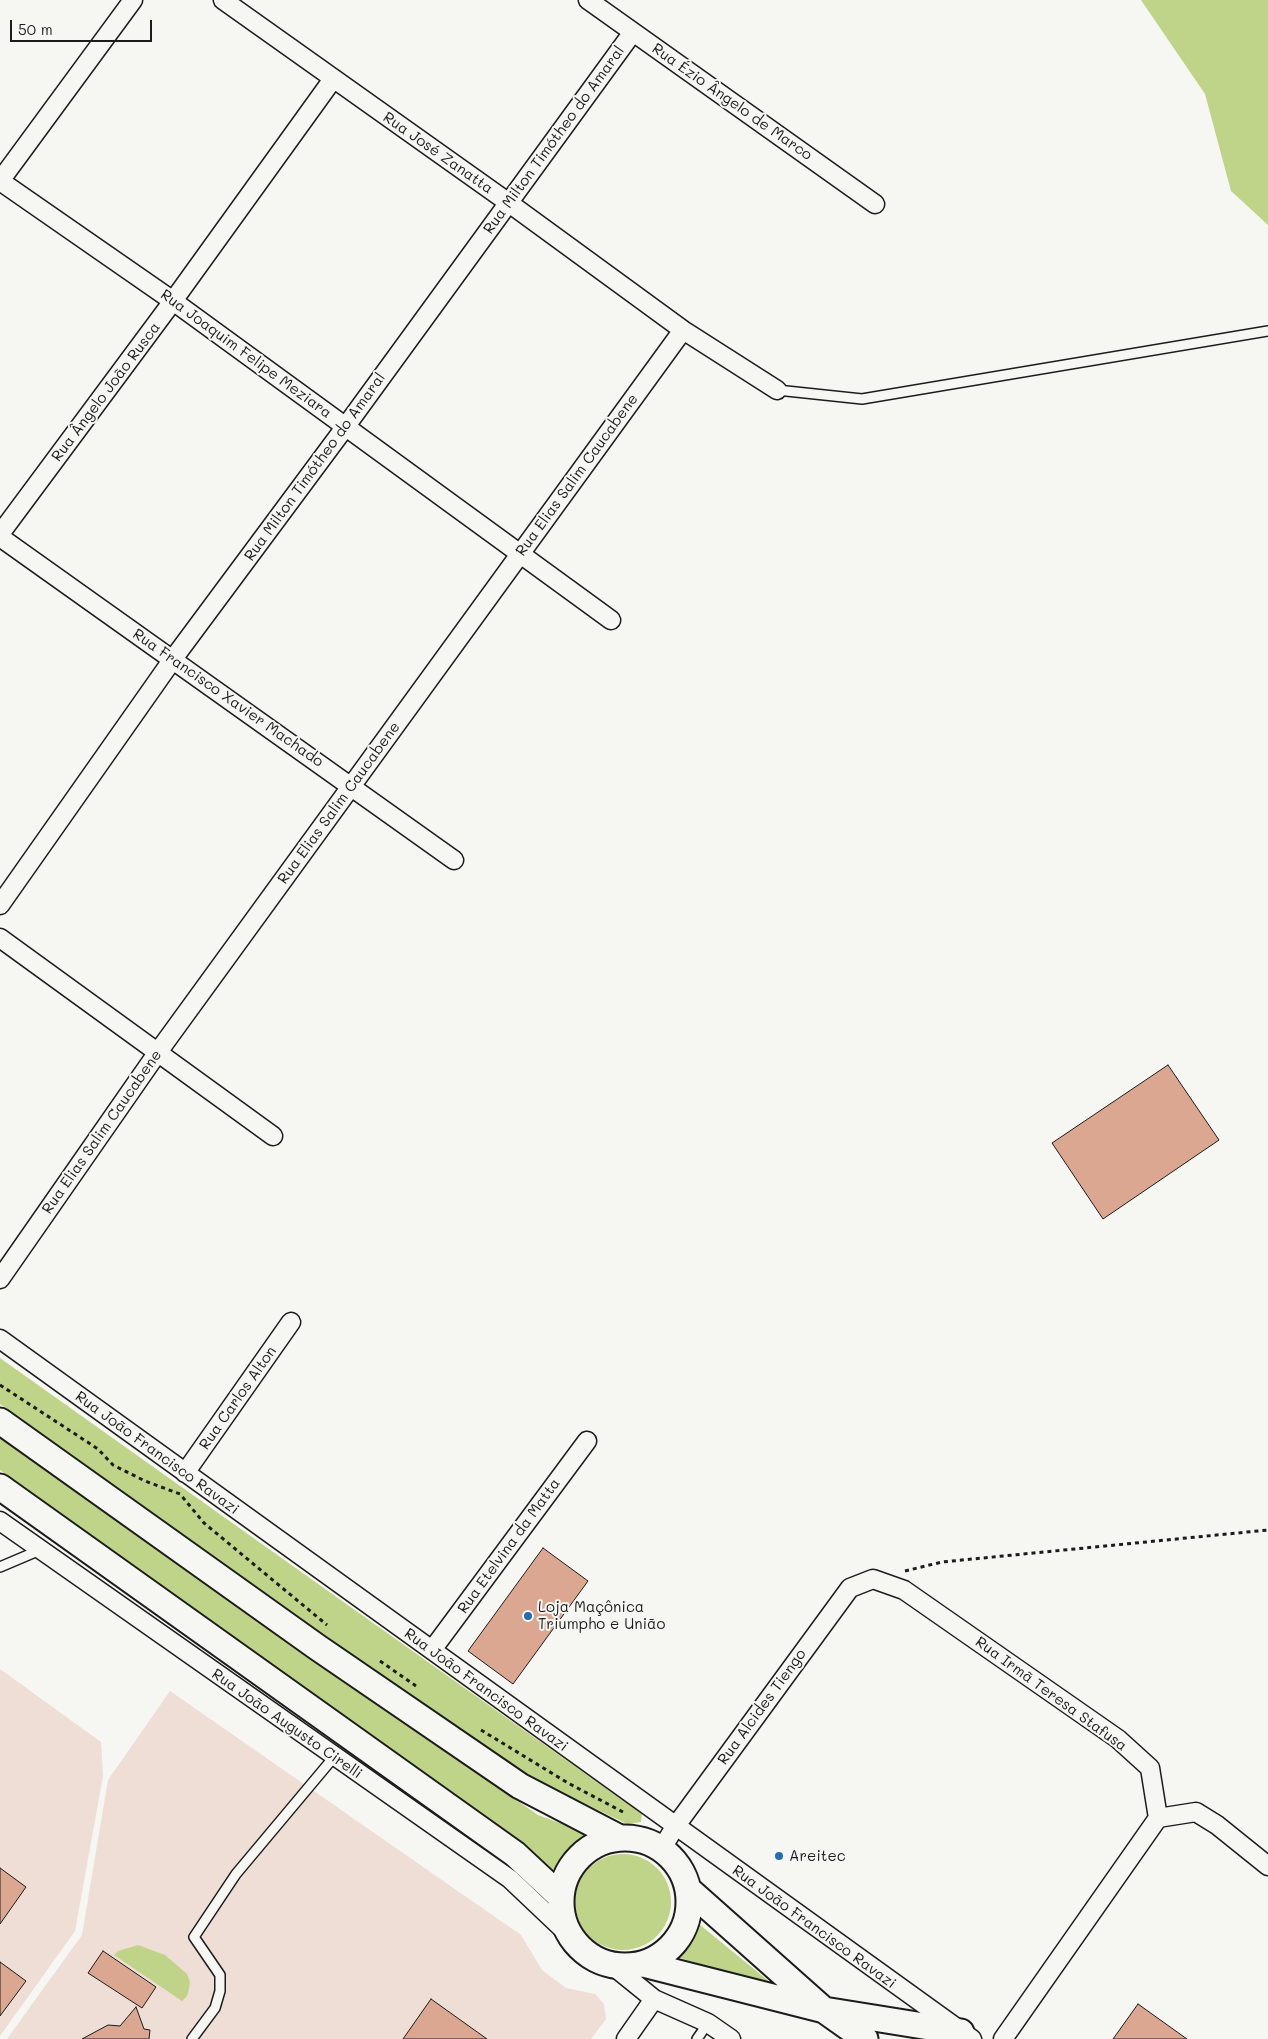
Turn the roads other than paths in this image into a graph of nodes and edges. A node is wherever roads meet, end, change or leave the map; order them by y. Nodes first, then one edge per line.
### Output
1 (133, 0) edge
2 (223, 0) edge
3 (588, 0) edge
4 (633, 32) junction
5 (333, 79) junction
6 (0, 181) edge
7 (509, 203) junction
8 (875, 204) dead end
9 (173, 301) junction
10 (683, 330) junction
11 (1268, 331) edge
12 (777, 390) joint
13 (346, 426) junction
14 (0, 535) edge
15 (520, 553) junction
16 (611, 620) dead end
17 (173, 659) junction
18 (351, 786) junction
19 (454, 860) dead end
20 (0, 905) edge
21 (0, 938) edge
22 (158, 1052) junction
23 (273, 1136) dead end
24 (0, 1279) edge
25 (291, 1322) dead end
26 (0, 1339) edge
27 (0, 1421) edge
28 (587, 1441) dead end
29 (184, 1474) junction
30 (0, 1487) edge
31 (0, 1521) edge
32 (40, 1550) junction
33 (0, 1567) edge
34 (873, 1579) joint
35 (432, 1650) junction
36 (334, 1757) junction
37 (1158, 1818) junction
38 (675, 1827) junction
39 (618, 1837) junction
40 (662, 1848) junction
41 (1268, 1866) edge
42 (689, 1890) junction
43 (561, 1898) junction
44 (568, 1933) junction
45 (643, 1964) junction
46 (612, 1965) junction
47 (654, 2000) junction
48 (824, 2010) junction
49 (708, 2022) junction
50 (967, 2036) edge
51 (192, 2039) edge
52 (626, 2039) edge
53 (697, 2039) edge
54 (731, 2039) edge
55 (865, 2039) edge
56 (1003, 2039) edge

1 - 6 street
2 - 5 street, Rua José Zanatta
3 - 4 street, Rua Ézio Ângelo de Marco
4 - 7 street, Rua Milton Timótheo do Amaral
4 - 8 street, Rua Ézio Ângelo de Marco
5 - 7 street, Rua José Zanatta
5 - 9 street, Rua Ângelo João Rusca
6 - 9 street, Rua Joaquim Felipe Meziara
7 - 10 street, Rua José Zanatta
7 - 13 street, Rua Milton Timótheo do Amaral
9 - 13 street, Rua Joaquim Felipe Meziara
9 - 14 street, Rua Ângelo João Rusca
10 - 12 street, Rua José Zanatta
10 - 15 street, Rua Elias Salim Caucabene
11 - 12 lane
13 - 15 street, Rua Joaquim Felipe Meziara
13 - 17 street, Rua Milton Timótheo do Amaral
14 - 17 street, Rua Francisco Xavier Machado
15 - 16 street, Rua Joaquim Felipe Meziara
15 - 18 street, Rua Elias Salim Caucabene
17 - 18 street, Rua Francisco Xavier Machado
17 - 20 street, Rua Milton Timótheo do Amaral
18 - 19 street, Rua Francisco Xavier Machado
18 - 22 street, Rua Elias Salim Caucabene
21 - 22 street
22 - 23 street
22 - 24 street, Rua Elias Salim Caucabene
25 - 29 street, Rua Carlos Alton
26 - 29 street, Rua João Francisco Ravazi
27 - 39 main road
28 - 35 street, Rua Etelvina da Matta
29 - 35 street, Rua João Francisco Ravazi
30 - 43 main road
31 - 32 street, Rua João Augusto Cirelli
32 - 33 lane
32 - 36 street, Rua João Augusto Cirelli
34 - 37 street, Rua Irmã Teresa Stafusa
34 - 38 street, Rua Alcides Tiengo
35 - 38 street, Rua João Francisco Ravazi
36 - 44 street, Rua João Augusto Cirelli
36 - 51 lane
37 - 41 street
37 - 56 street
38 - 40 street, Rua Alcides Tiengo
38 - 50 street, Rua João Francisco Ravazi
39 - 40 main road
39 - 43 main road
40 - 42 main road
42 - 45 main road
42 - 48 main road
43 - 44 main road
44 - 46 main road
45 - 46 main road
45 - 48 main road
46 - 47 street
47 - 49 street
47 - 52 street
48 - 50 main road
48 - 55 main road
49 - 53 lane
49 - 54 street

